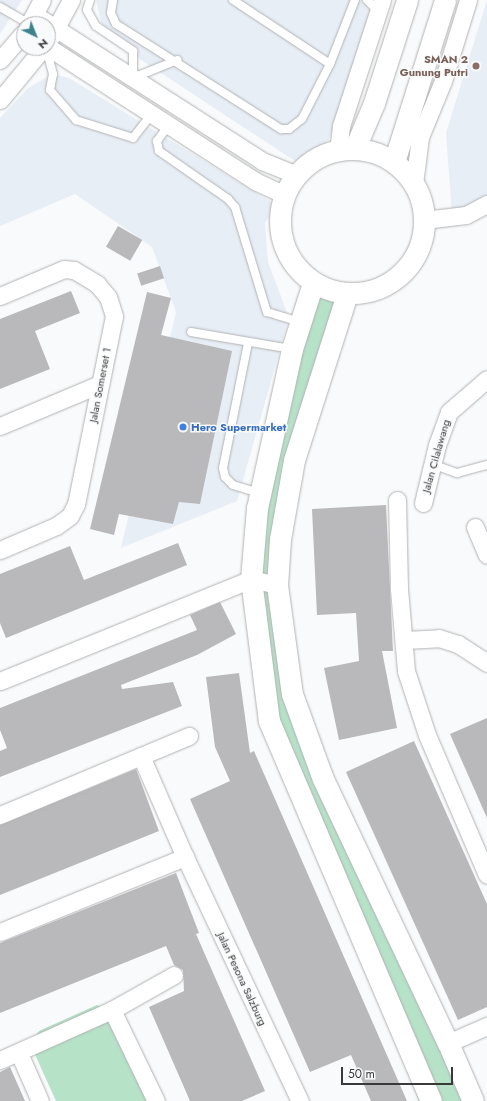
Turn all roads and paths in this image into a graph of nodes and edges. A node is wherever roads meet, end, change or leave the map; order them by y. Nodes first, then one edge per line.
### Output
1 (71, 0) edge
2 (90, 0) edge
3 (113, 0) edge
4 (233, 0) edge
5 (355, 0) edge
6 (407, 0) edge
7 (445, 0) edge
8 (468, 0) edge
9 (376, 4) edge
10 (0, 7) edge
11 (34, 16) edge
12 (56, 28) edge
13 (56, 37) edge
14 (16, 41) edge
15 (56, 54) edge
16 (39, 56) edge
17 (48, 56) edge
18 (0, 60) edge
19 (177, 60) junction
20 (330, 64) junction
21 (133, 78) junction
22 (0, 100) edge
23 (151, 115) junction
24 (168, 126) junction
25 (346, 149) junction
26 (394, 162) junction
27 (297, 175) junction
28 (414, 184) junction
29 (285, 195) junction
30 (487, 204) edge
31 (424, 220) junction
32 (314, 283) junction
33 (347, 294) junction
34 (0, 296) edge
35 (300, 322) junction
36 (191, 332) dead end
37 (248, 343) junction
38 (292, 349) junction
39 (487, 379) edge
40 (100, 384) junction
41 (0, 426) edge
42 (432, 464) junction
43 (487, 466) edge
44 (260, 493) junction
45 (397, 500) dead end
46 (423, 503) dead end
47 (475, 527) dead end
48 (0, 550) edge
49 (487, 555) edge
50 (251, 579) junction
51 (277, 585) junction
52 (405, 640) junction
53 (487, 662) edge
54 (0, 681) edge
55 (189, 736) dead end
56 (142, 756) junction
57 (0, 815) edge
58 (185, 857) junction
59 (487, 875) edge
60 (0, 932) edge
61 (174, 975) dead end
62 (112, 1010) junction
63 (487, 1026) edge
64 (448, 1043) junction
65 (19, 1053) junction
66 (0, 1060) edge
67 (40, 1101) edge
68 (156, 1101) edge
69 (300, 1101) edge
70 (432, 1101) edge
71 (473, 1101) edge

1 - 12 street
2 - 21 lane
3 - 19 lane
4 - 20 lane
5 - 20 lane
6 - 25 street
7 - 26 street
8 - 28 street
9 - 25 street
10 - 11 lane
13 - 21 street
14 - 18 street
15 - 23 street
16 - 22 street
17 - 23 lane
19 - 20 lane
19 - 21 lane
21 - 27 street
23 - 24 street
24 - 29 street
24 - 35 lane
25 - 26 street
25 - 27 street
26 - 28 street
27 - 29 street
28 - 31 street
29 - 32 street
30 - 31 street
31 - 33 street
32 - 33 street
32 - 35 street
33 - 51 street
34 - 40 street, Jalan Somerset 1
35 - 38 street
36 - 37 lane
37 - 38 lane
37 - 44 lane
38 - 44 street
39 - 42 street, Jalan Cilalawang
40 - 41 street
40 - 48 street, Jalan Somerset 1
42 - 43 lane
42 - 46 street, Jalan Cilalawang
44 - 50 street
45 - 52 street
47 - 49 street
50 - 51 street
50 - 54 street
50 - 70 street
51 - 64 street
52 - 53 street
52 - 59 street
55 - 56 street
56 - 57 street
56 - 58 street, Jalan Pesona Salzburg
58 - 60 street
58 - 69 street, Jalan Pesona Salzburg
61 - 62 street
62 - 65 street
62 - 68 street
63 - 64 street
64 - 71 street
65 - 66 street
65 - 67 street

